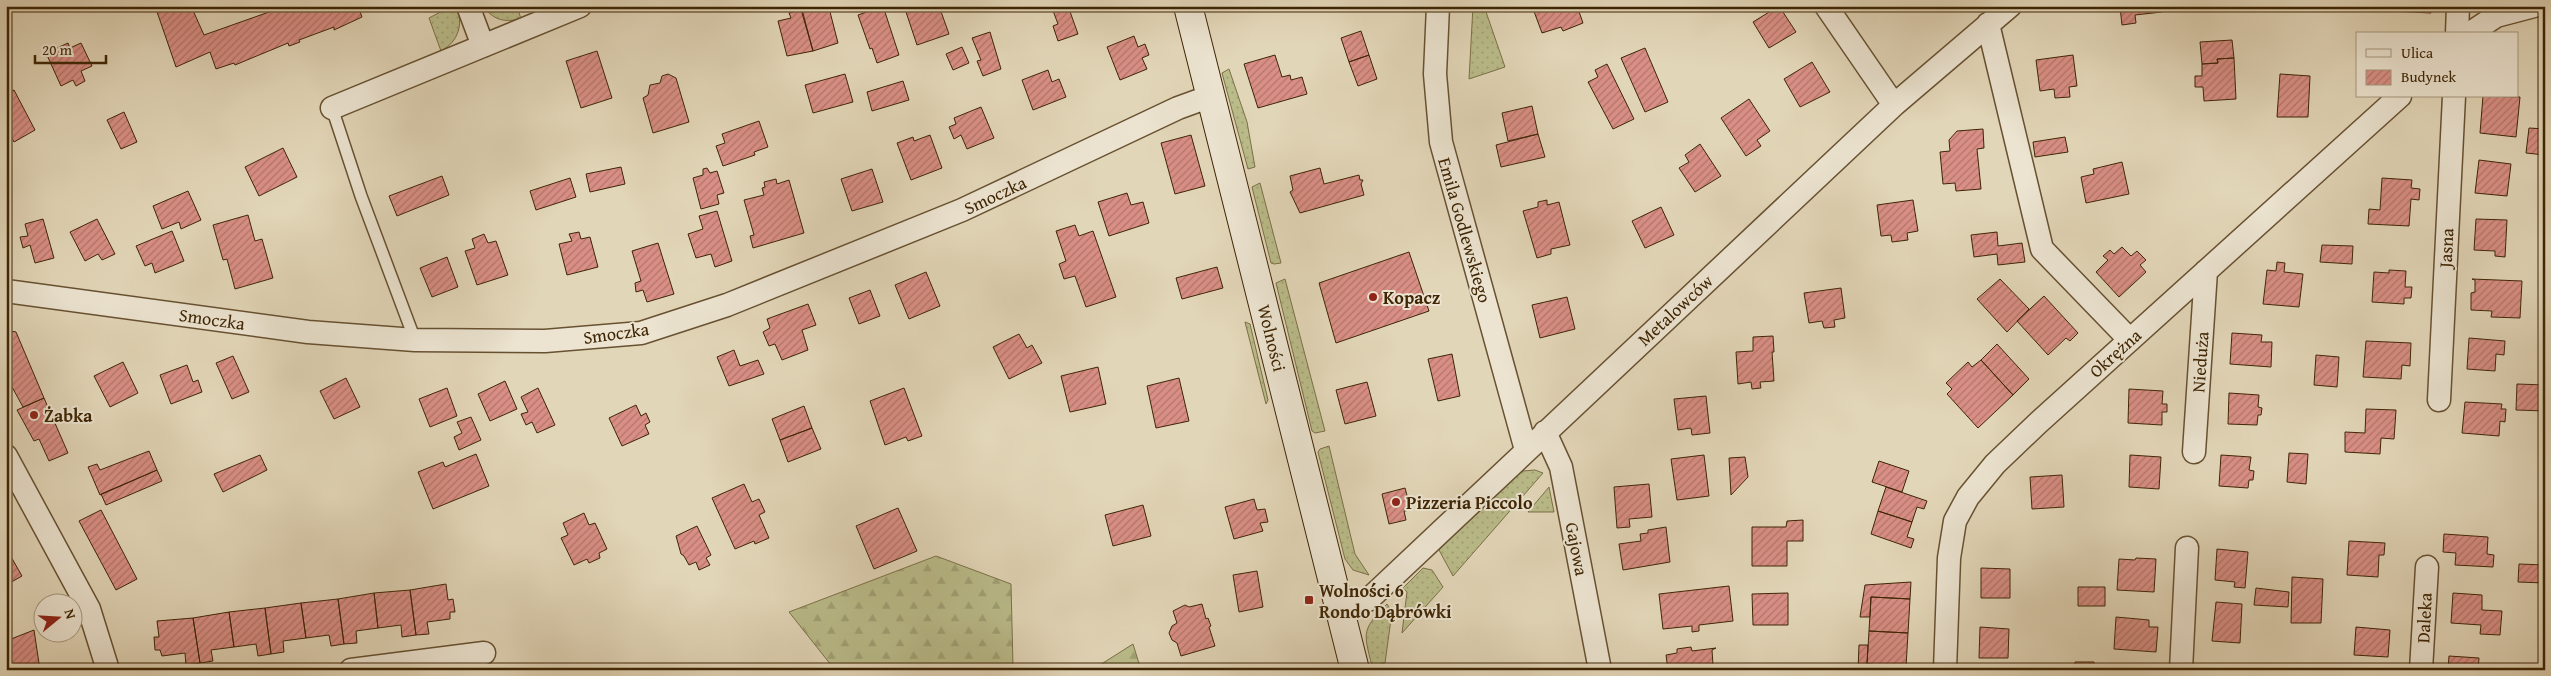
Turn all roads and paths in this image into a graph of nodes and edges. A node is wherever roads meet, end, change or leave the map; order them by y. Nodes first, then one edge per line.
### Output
1 (468, 6) edge
2 (580, 6) edge
3 (1188, 6) edge
4 (1438, 6) edge
5 (1826, 6) edge
6 (2010, 6) edge
7 (2458, 6) edge
8 (2534, 6) edge
9 (1988, 24) junction
10 (2457, 32) edge
11 (2472, 32) edge
12 (484, 46) junction
13 (1211, 96) junction
14 (2398, 98) edge
15 (2454, 98) edge
16 (1894, 105) junction
17 (332, 108) joint
18 (2206, 271) junction
19 (6, 291) edge
20 (415, 340) junction
21 (2130, 340) junction
22 (2439, 400) dead end
23 (1545, 432) junction
24 (1526, 450) junction
25 (2194, 452) dead end
26 (6, 456) edge
27 (2187, 548) dead end
28 (2427, 567) dead end
29 (1340, 610) junction
30 (484, 653) dead end
31 (419, 665) edge
32 (357, 669) edge
33 (108, 670) edge
34 (1355, 670) edge
35 (1600, 670) edge
36 (1945, 670) edge
37 (2181, 670) edge
38 (2421, 670) edge

1 - 12 street
2 - 12 street
3 - 13 main road, Wolności
4 - 24 street, Emila Godlewskiego
5 - 16 street
6 - 9 street, Metalowców
7 - 10 street
8 - 11 street
9 - 16 street, Metalowców
9 - 21 street
12 - 17 street
13 - 20 street, Smoczka
13 - 29 main road, Wolności
14 - 18 street, Okrężna
15 - 22 street, Jasna
16 - 23 street, Metalowców
17 - 20 lane
18 - 21 street, Okrężna
18 - 25 street, Nieduża
19 - 20 street, Smoczka
21 - 36 street, Okrężna
23 - 24 street, Metalowców
23 - 35 street, Gajowa
24 - 29 street, Metalowców
26 - 33 street
27 - 37 street
28 - 38 street, Daleka
29 - 34 main road, Wolności
30 - 31 street
31 - 32 street

